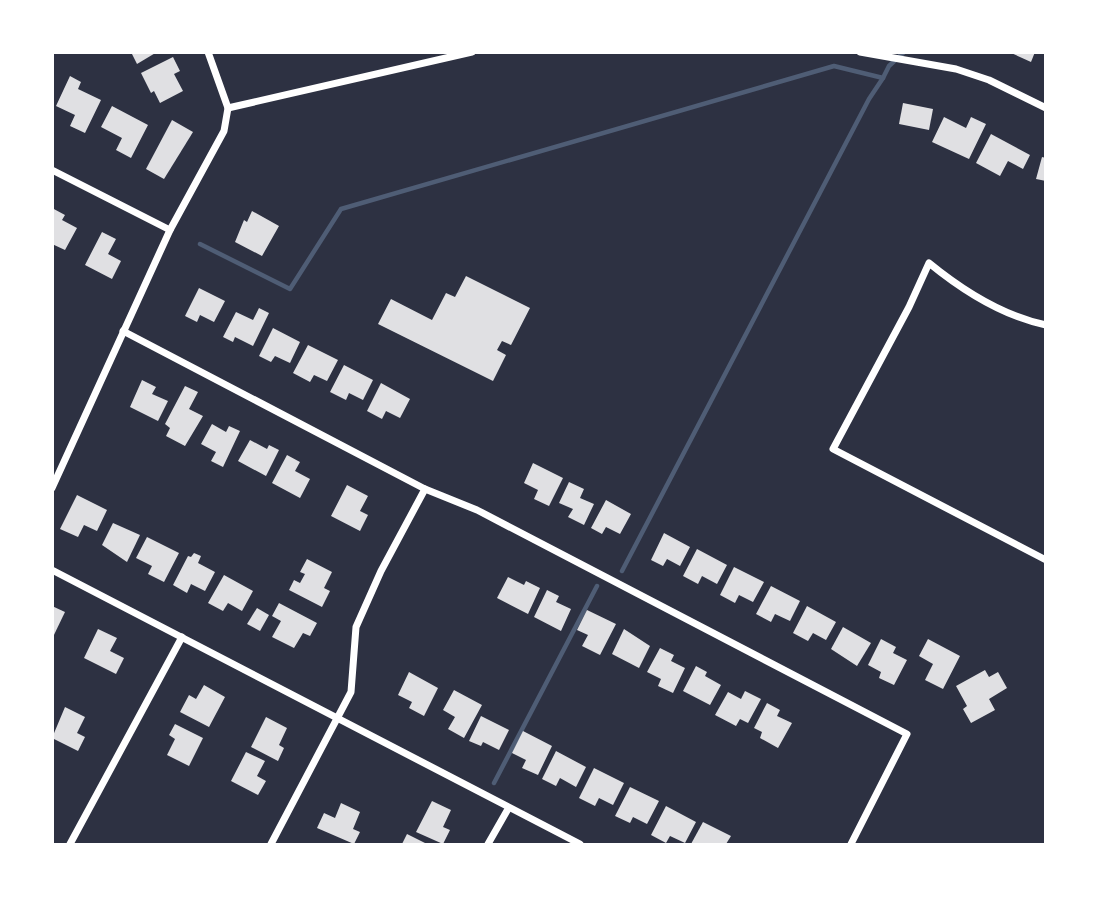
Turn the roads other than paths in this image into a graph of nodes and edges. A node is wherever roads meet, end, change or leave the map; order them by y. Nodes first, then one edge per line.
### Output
1 (208, 52) edge
2 (472, 52) edge
3 (860, 52) edge
4 (925, 52) edge
5 (920, 63) junction
6 (228, 108) junction
7 (1045, 108) edge
8 (52, 170) edge
9 (170, 230) junction
10 (1045, 325) edge
11 (123, 331) junction
12 (52, 488) edge
13 (425, 489) junction
14 (1045, 560) edge
15 (52, 570) edge
16 (181, 637) junction
17 (337, 718) junction
18 (508, 809) junction
19 (70, 845) edge
20 (271, 845) edge
21 (488, 845) edge
22 (580, 845) edge
23 (851, 845) edge

1 - 6 street
2 - 6 street
3 - 5 street
4 - 5 street
5 - 7 street
6 - 9 street
8 - 9 street
9 - 11 street
10 - 14 street
11 - 12 street
11 - 13 street
13 - 17 street
13 - 23 street
15 - 16 street
16 - 17 street
16 - 19 street
17 - 18 street
17 - 20 street
18 - 21 street
18 - 22 street

